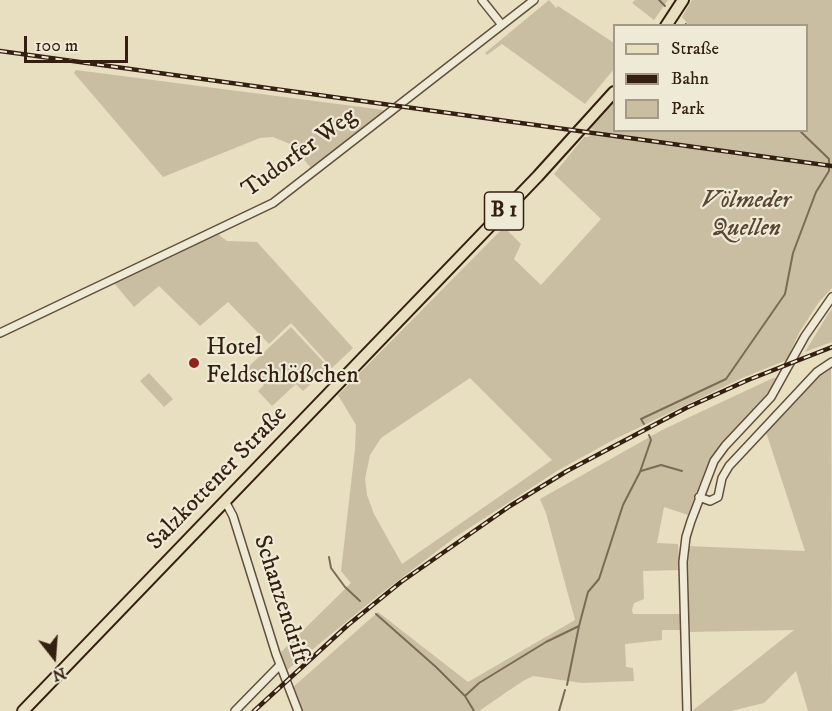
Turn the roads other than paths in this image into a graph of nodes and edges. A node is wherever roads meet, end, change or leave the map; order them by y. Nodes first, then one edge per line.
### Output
1 (482, 0) edge
2 (534, 0) edge
3 (683, 0) edge
4 (667, 24) edge
5 (502, 25) junction
6 (613, 94) edge
7 (832, 297) edge
8 (0, 333) edge
9 (832, 362) edge
10 (699, 497) junction
11 (225, 501) junction
12 (280, 665) junction
13 (23, 711) edge
14 (235, 711) edge
15 (298, 711) edge
16 (687, 711) edge

1 - 5 street
2 - 5 street, Tudorfer Weg
3 - 4 main road
5 - 8 street, Tudorfer Weg
6 - 11 main road, Salzkottener Straße / B 1
7 - 10 street
9 - 10 street
10 - 16 street
11 - 12 street, Schanzendrift
11 - 13 main road, Salzkottener Straße / B 1
12 - 14 street
12 - 15 street, Schanzendrift

